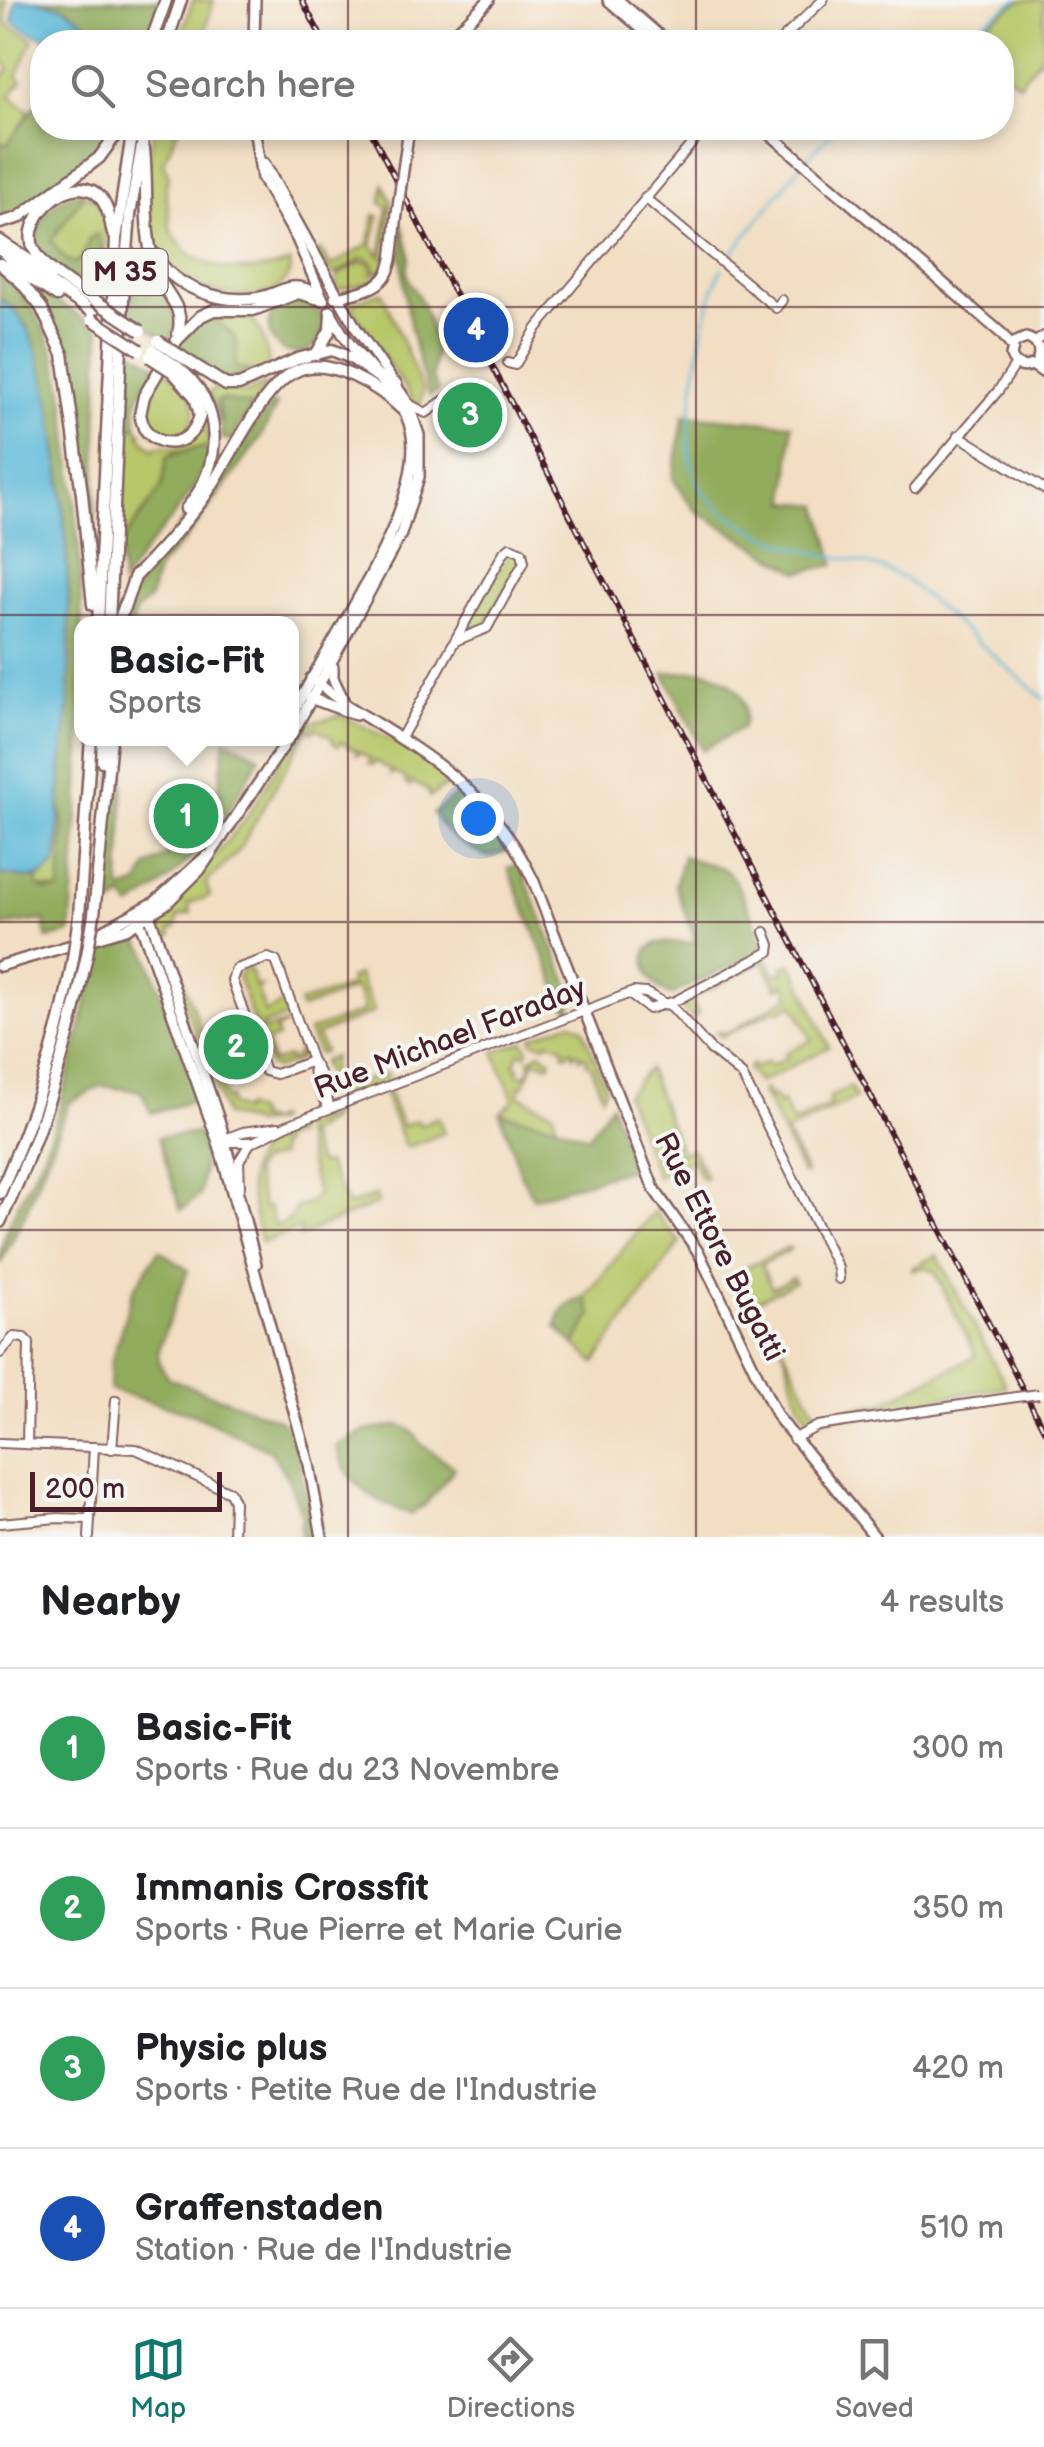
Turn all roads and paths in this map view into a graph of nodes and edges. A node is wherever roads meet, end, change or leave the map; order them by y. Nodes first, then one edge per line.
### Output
1 (168, 0) edge
2 (181, 0) edge
3 (255, 0) edge
4 (489, 0) edge
5 (608, 0) edge
6 (618, 0) edge
7 (823, 0) edge
8 (157, 30) edge
9 (171, 30) edge
10 (254, 30) edge
11 (458, 30) edge
12 (643, 30) edge
13 (653, 30) edge
14 (792, 30) edge
15 (113, 140) edge
16 (131, 140) edge
17 (143, 140) edge
18 (144, 140) edge
19 (256, 140) edge
20 (406, 140) edge
21 (695, 140) edge
22 (777, 140) edge
23 (258, 153) junction
24 (645, 198) junction
25 (0, 223) edge
26 (116, 239) junction
27 (0, 241) edge
28 (150, 244) junction
29 (0, 250) edge
30 (0, 261) edge
31 (74, 287) junction
32 (338, 296) junction
33 (323, 300) junction
34 (782, 300) dead end
35 (93, 310) junction
36 (331, 312) junction
37 (1039, 339) edge
38 (177, 340) junction
39 (525, 344) dead end
40 (1014, 344) junction
41 (147, 345) junction
42 (316, 355) junction
43 (1016, 364) junction
44 (177, 365) junction
45 (1040, 366) edge
46 (378, 377) junction
47 (392, 388) junction
48 (462, 388) dead end
49 (406, 407) junction
50 (958, 436) junction
51 (241, 438) junction
52 (915, 488) dead end
53 (1044, 489) edge
54 (134, 578) junction
55 (98, 616) edge
56 (101, 616) edge
57 (101, 616) edge
58 (121, 616) edge
59 (455, 642) junction
60 (326, 664) junction
61 (311, 678) junction
62 (321, 685) junction
63 (308, 697) junction
64 (352, 708) junction
65 (301, 709) joint
66 (299, 713) edge
67 (366, 718) junction
68 (401, 738) junction
69 (91, 746) edge
70 (106, 746) edge
71 (283, 746) edge
72 (143, 915) junction
73 (765, 932) dead end
74 (0, 966) edge
75 (629, 994) junction
76 (667, 1003) junction
77 (584, 1011) junction
78 (312, 1061) junction
79 (329, 1109) junction
80 (220, 1126) junction
81 (287, 1126) junction
82 (243, 1132) junction
83 (223, 1142) junction
84 (253, 1142) junction
85 (0, 1193) edge
86 (242, 1202) junction
87 (0, 1222) edge
88 (839, 1279) dead end
89 (264, 1301) junction
90 (0, 1353) edge
91 (1042, 1393) edge
92 (116, 1400) dead end
93 (793, 1439) junction
94 (0, 1443) edge
95 (28, 1444) junction
96 (94, 1447) junction
97 (112, 1449) junction
98 (90, 1519) junction
99 (0, 1524) edge
100 (89, 1537) edge
101 (233, 1537) edge
102 (322, 1537) edge
103 (876, 1537) edge

1 - 8 highway
2 - 9 highway
3 - 10 main road
4 - 11 main road
5 - 12 main road
6 - 13 main road
7 - 14 street
15 - 25 highway
16 - 26 highway, M 35
17 - 57 highway, M 35
18 - 28 highway
19 - 23 main road
20 - 32 main road, bridge
21 - 24 street
22 - 40 main road
23 - 32 main road
23 - 33 main road
24 - 34 street
24 - 39 street
26 - 31 highway
26 - 56 highway, M 35
27 - 31 highway
28 - 33 highway
28 - 38 highway
29 - 35 highway
30 - 35 highway
30 - 55 highway
31 - 35 highway
32 - 33 main road
32 - 47 main road
33 - 36 main road
33 - 38 highway
35 - 41 highway, bridge
35 - 41 highway, bridge
36 - 42 highway
36 - 46 main road
37 - 40 main road
37 - 45 main road
38 - 44 highway
40 - 43 main road
41 - 44 highway, bridge
42 - 44 highway
42 - 46 highway
43 - 45 main road
43 - 50 street
44 - 54 highway
46 - 47 highway
47 - 49 main road
47 - 51 highway
48 - 49 street
49 - 51 highway
49 - 60 main road
49 - 60 main road
50 - 52 street
50 - 53 street
51 - 54 highway
54 - 58 highway
59 - 59 street
59 - 68 street
60 - 61 main road
60 - 62 main road
60 - 64 main road
61 - 62 main road
61 - 63 main road
62 - 63 main road
62 - 64 main road
63 - 65 main road
63 - 67 main road
64 - 67 main road
65 - 66 main road
67 - 68 main road, Rue Ettore Bugatti
68 - 77 main road, Rue Ettore Bugatti
69 - 85 highway, bridge
70 - 87 highway, bridge
71 - 72 main road
72 - 74 main road
72 - 80 main road
72 - 83 main road
73 - 76 street
75 - 76 street, Rue Michael Faraday
75 - 76 street, Rue Michael Faraday
75 - 77 street, Rue Michael Faraday
76 - 88 street
77 - 79 street, Rue Michael Faraday
77 - 93 main road, Rue Ettore Bugatti
78 - 78 street
78 - 79 street
79 - 81 street, Rue Michael Faraday
80 - 82 street, Rue Michael Faraday
80 - 83 main road
81 - 82 street, Rue Michael Faraday
81 - 84 street, Rue Michael Faraday
82 - 83 street, Rue Michael Faraday
83 - 84 street, Rue Michael Faraday
83 - 86 main road
83 - 89 main road
84 - 86 street
86 - 89 main road
89 - 102 main road
90 - 95 street
91 - 93 street, bridge
92 - 97 street
93 - 103 main road, Rue Ettore Bugatti
94 - 95 street
95 - 96 street
96 - 97 street
96 - 98 street
97 - 101 street
98 - 99 street
98 - 100 street

